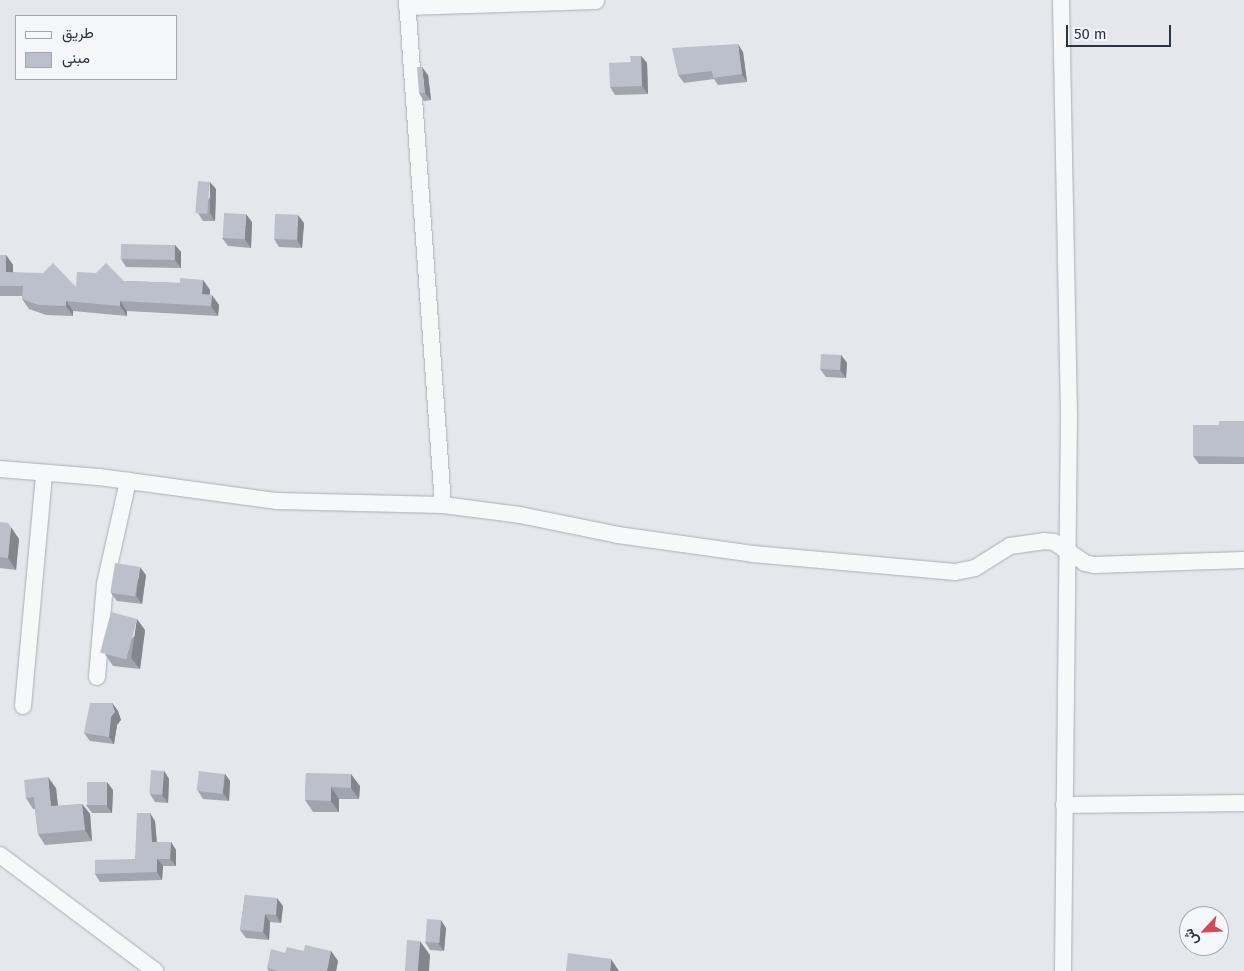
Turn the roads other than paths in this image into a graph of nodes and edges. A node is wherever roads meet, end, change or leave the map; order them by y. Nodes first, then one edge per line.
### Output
1 (1061, 0) edge
2 (596, 1) edge
3 (407, 4) edge
4 (0, 469) edge
5 (44, 472) junction
6 (128, 481) junction
7 (443, 506) junction
8 (1069, 551) junction
9 (1244, 560) edge
10 (97, 677) dead end
11 (23, 706) dead end
12 (1244, 803) edge
13 (1064, 805) junction
14 (0, 855) edge
15 (155, 971) edge
16 (1063, 971) edge

1 - 8 street
2 - 3 street
3 - 7 street
4 - 5 street
5 - 6 street
5 - 11 street
6 - 7 street
6 - 10 street
7 - 8 street
8 - 9 street
8 - 13 street
12 - 13 street
13 - 16 street
14 - 15 street

